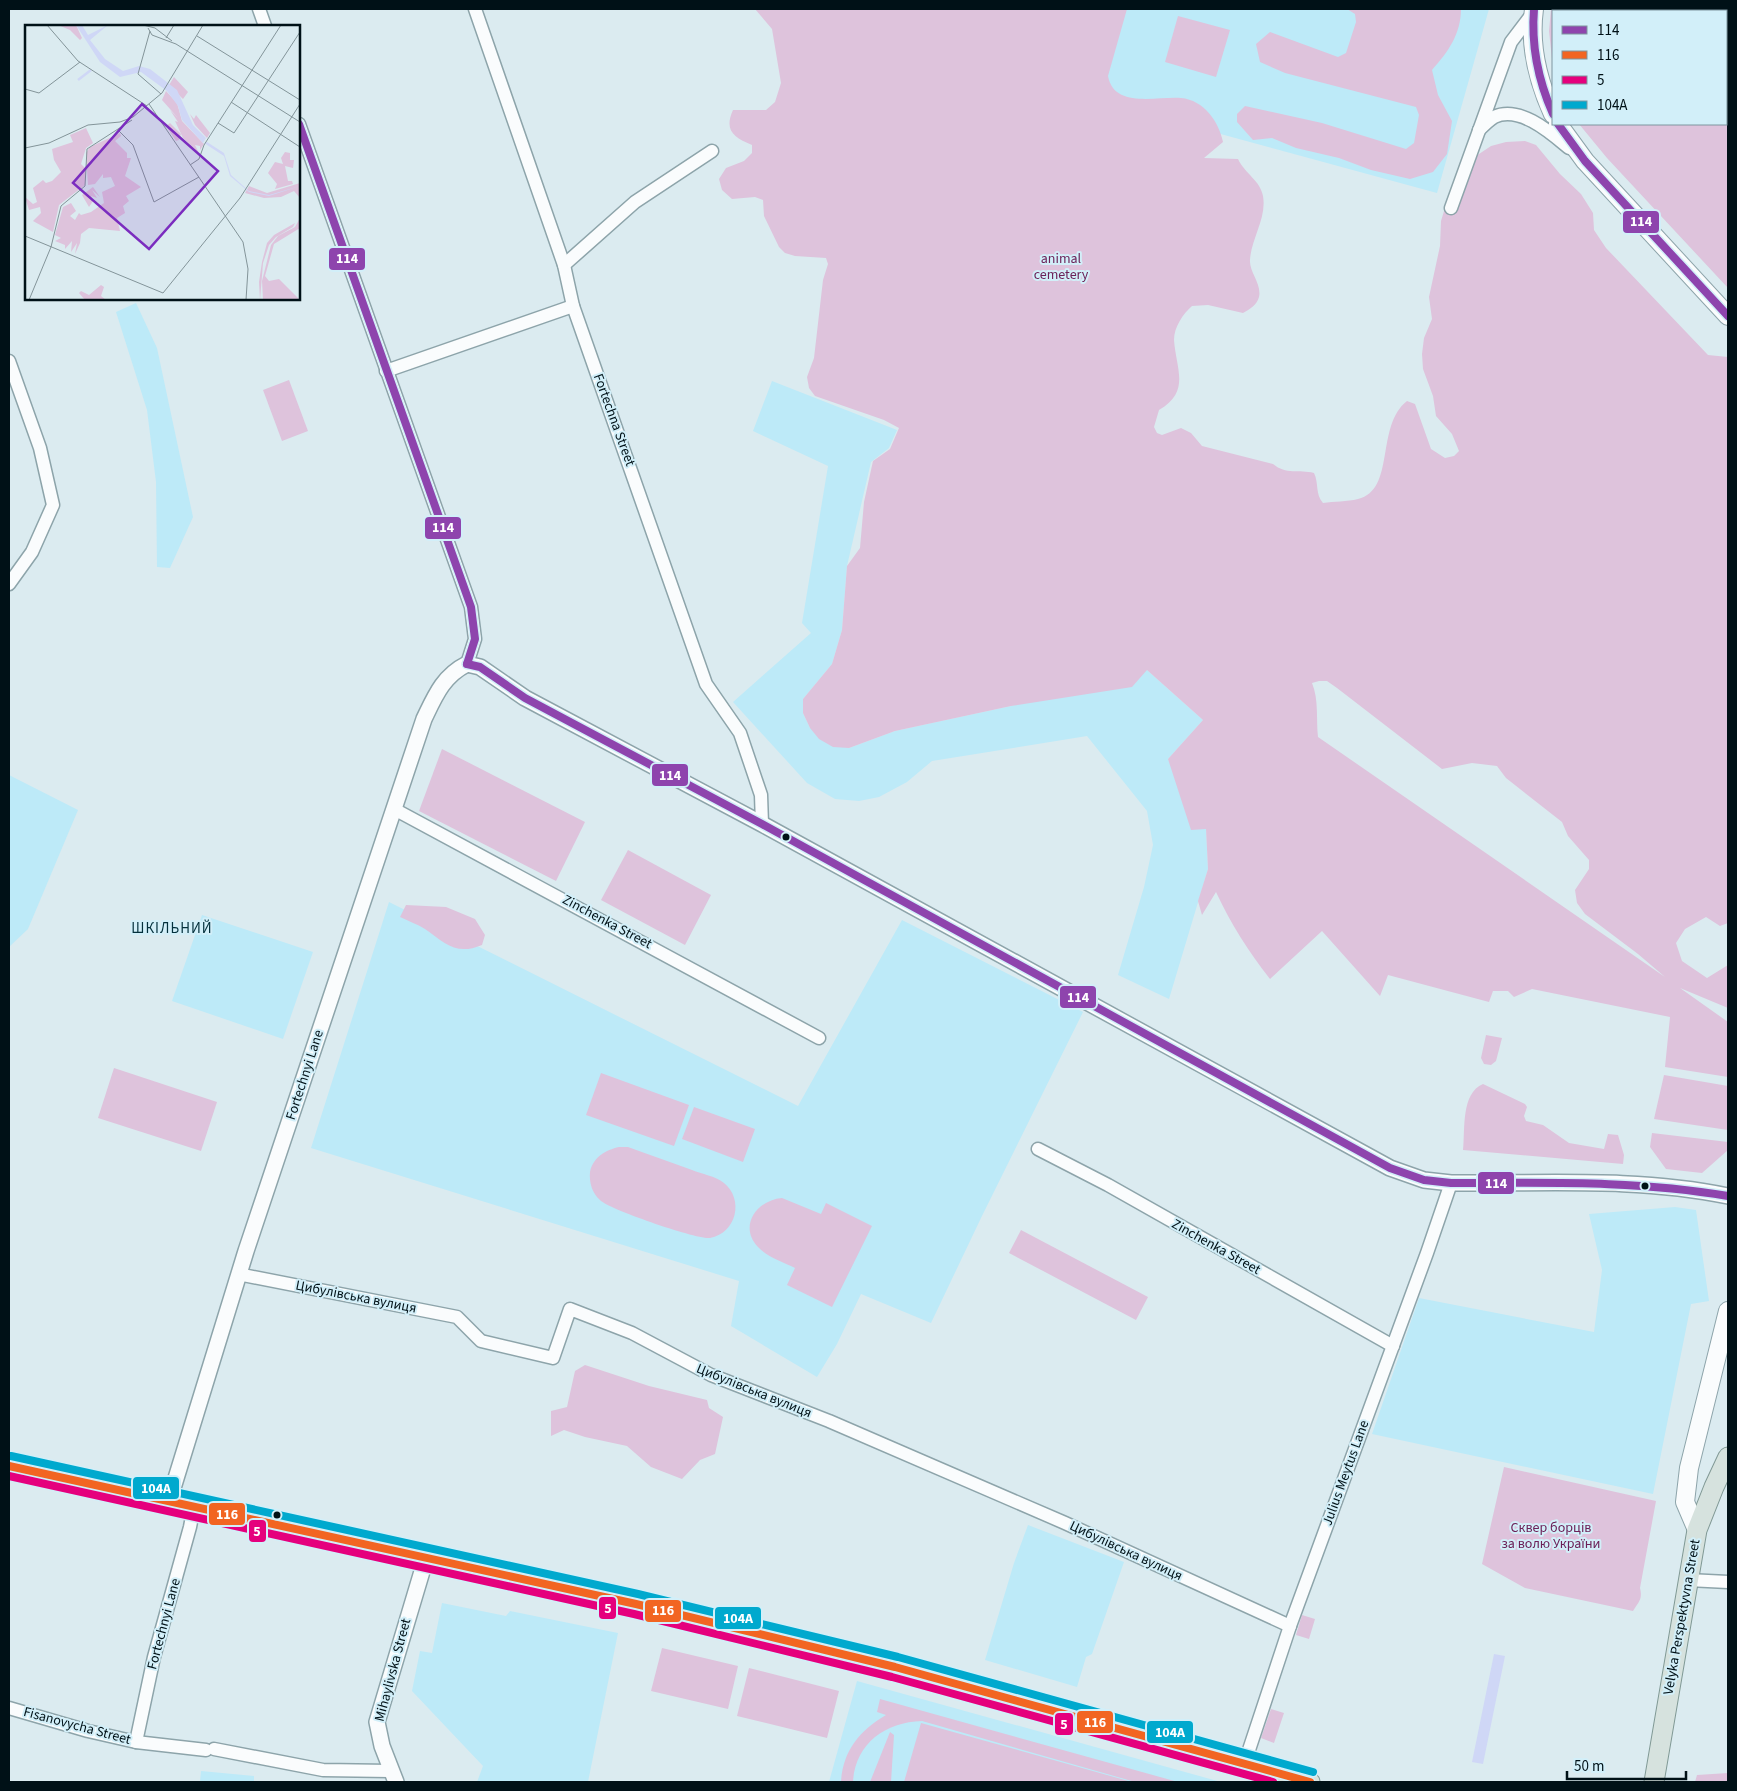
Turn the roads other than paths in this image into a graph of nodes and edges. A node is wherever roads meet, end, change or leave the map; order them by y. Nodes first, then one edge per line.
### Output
1 (259, 9) edge
2 (475, 9) edge
3 (1533, 11) edge
4 (265, 25) edge
5 (1552, 111) edge
6 (1559, 125) edge
7 (300, 127) edge
8 (1479, 130) junction
9 (712, 151) dead end
10 (1585, 161) junction
11 (1451, 208) dead end
12 (564, 265) junction
13 (573, 306) junction
14 (1728, 316) edge
15 (9, 361) edge
16 (386, 371) junction
17 (9, 584) edge
18 (467, 664) junction
19 (394, 809) junction
20 (762, 824) junction
21 (819, 1038) dead end
22 (1038, 1149) dead end
23 (1451, 1183) junction
24 (1728, 1196) edge
25 (238, 1274) junction
26 (1728, 1311) edge
27 (1393, 1346) junction
28 (1728, 1457) edge
29 (9, 1466) edge
30 (169, 1501) junction
31 (194, 1506) junction
32 (1697, 1530) junction
33 (426, 1558) junction
34 (1688, 1580) junction
35 (1728, 1582) edge
36 (1290, 1626) junction
37 (9, 1708) edge
38 (136, 1742) junction
39 (1244, 1765) junction
40 (393, 1776) edge
41 (1310, 1782) edge
42 (1654, 1782) edge

1 - 4 street
2 - 12 street, Fortechna Street
3 - 5 main road
3 - 8 street
6 - 10 main road
7 - 16 street
8 - 10 street
8 - 11 street
9 - 12 street
10 - 14 main road
12 - 13 street, Fortechna Street
13 - 16 street
13 - 20 street, Fortechna Street
15 - 17 street
16 - 18 street
18 - 19 street, Fortechnyi Lane
18 - 20 street
19 - 21 street, Zinchenka Street
19 - 25 street, Fortechnyi Lane
20 - 23 street
22 - 27 street, Zinchenka Street
23 - 24 street
23 - 27 street, Julius Meytus Lane
25 - 30 street, Fortechnyi Lane
25 - 36 street, Цибулівська вулиця
26 - 32 main road
27 - 36 street, Julius Meytus Lane
28 - 32 main road, Velyka Perspektyvna Street
29 - 30 main road
30 - 31 main road
31 - 33 main road
31 - 38 street, Fortechnyi Lane
32 - 34 main road, Velyka Perspektyvna Street
33 - 39 main road
33 - 40 street, Mihaylivska Street
34 - 35 street
34 - 42 main road, Velyka Perspektyvna Street
36 - 39 street, Julius Meytus Lane
37 - 38 street, Fisanovycha Street
38 - 40 street, Fisanovycha Street
39 - 41 main road

